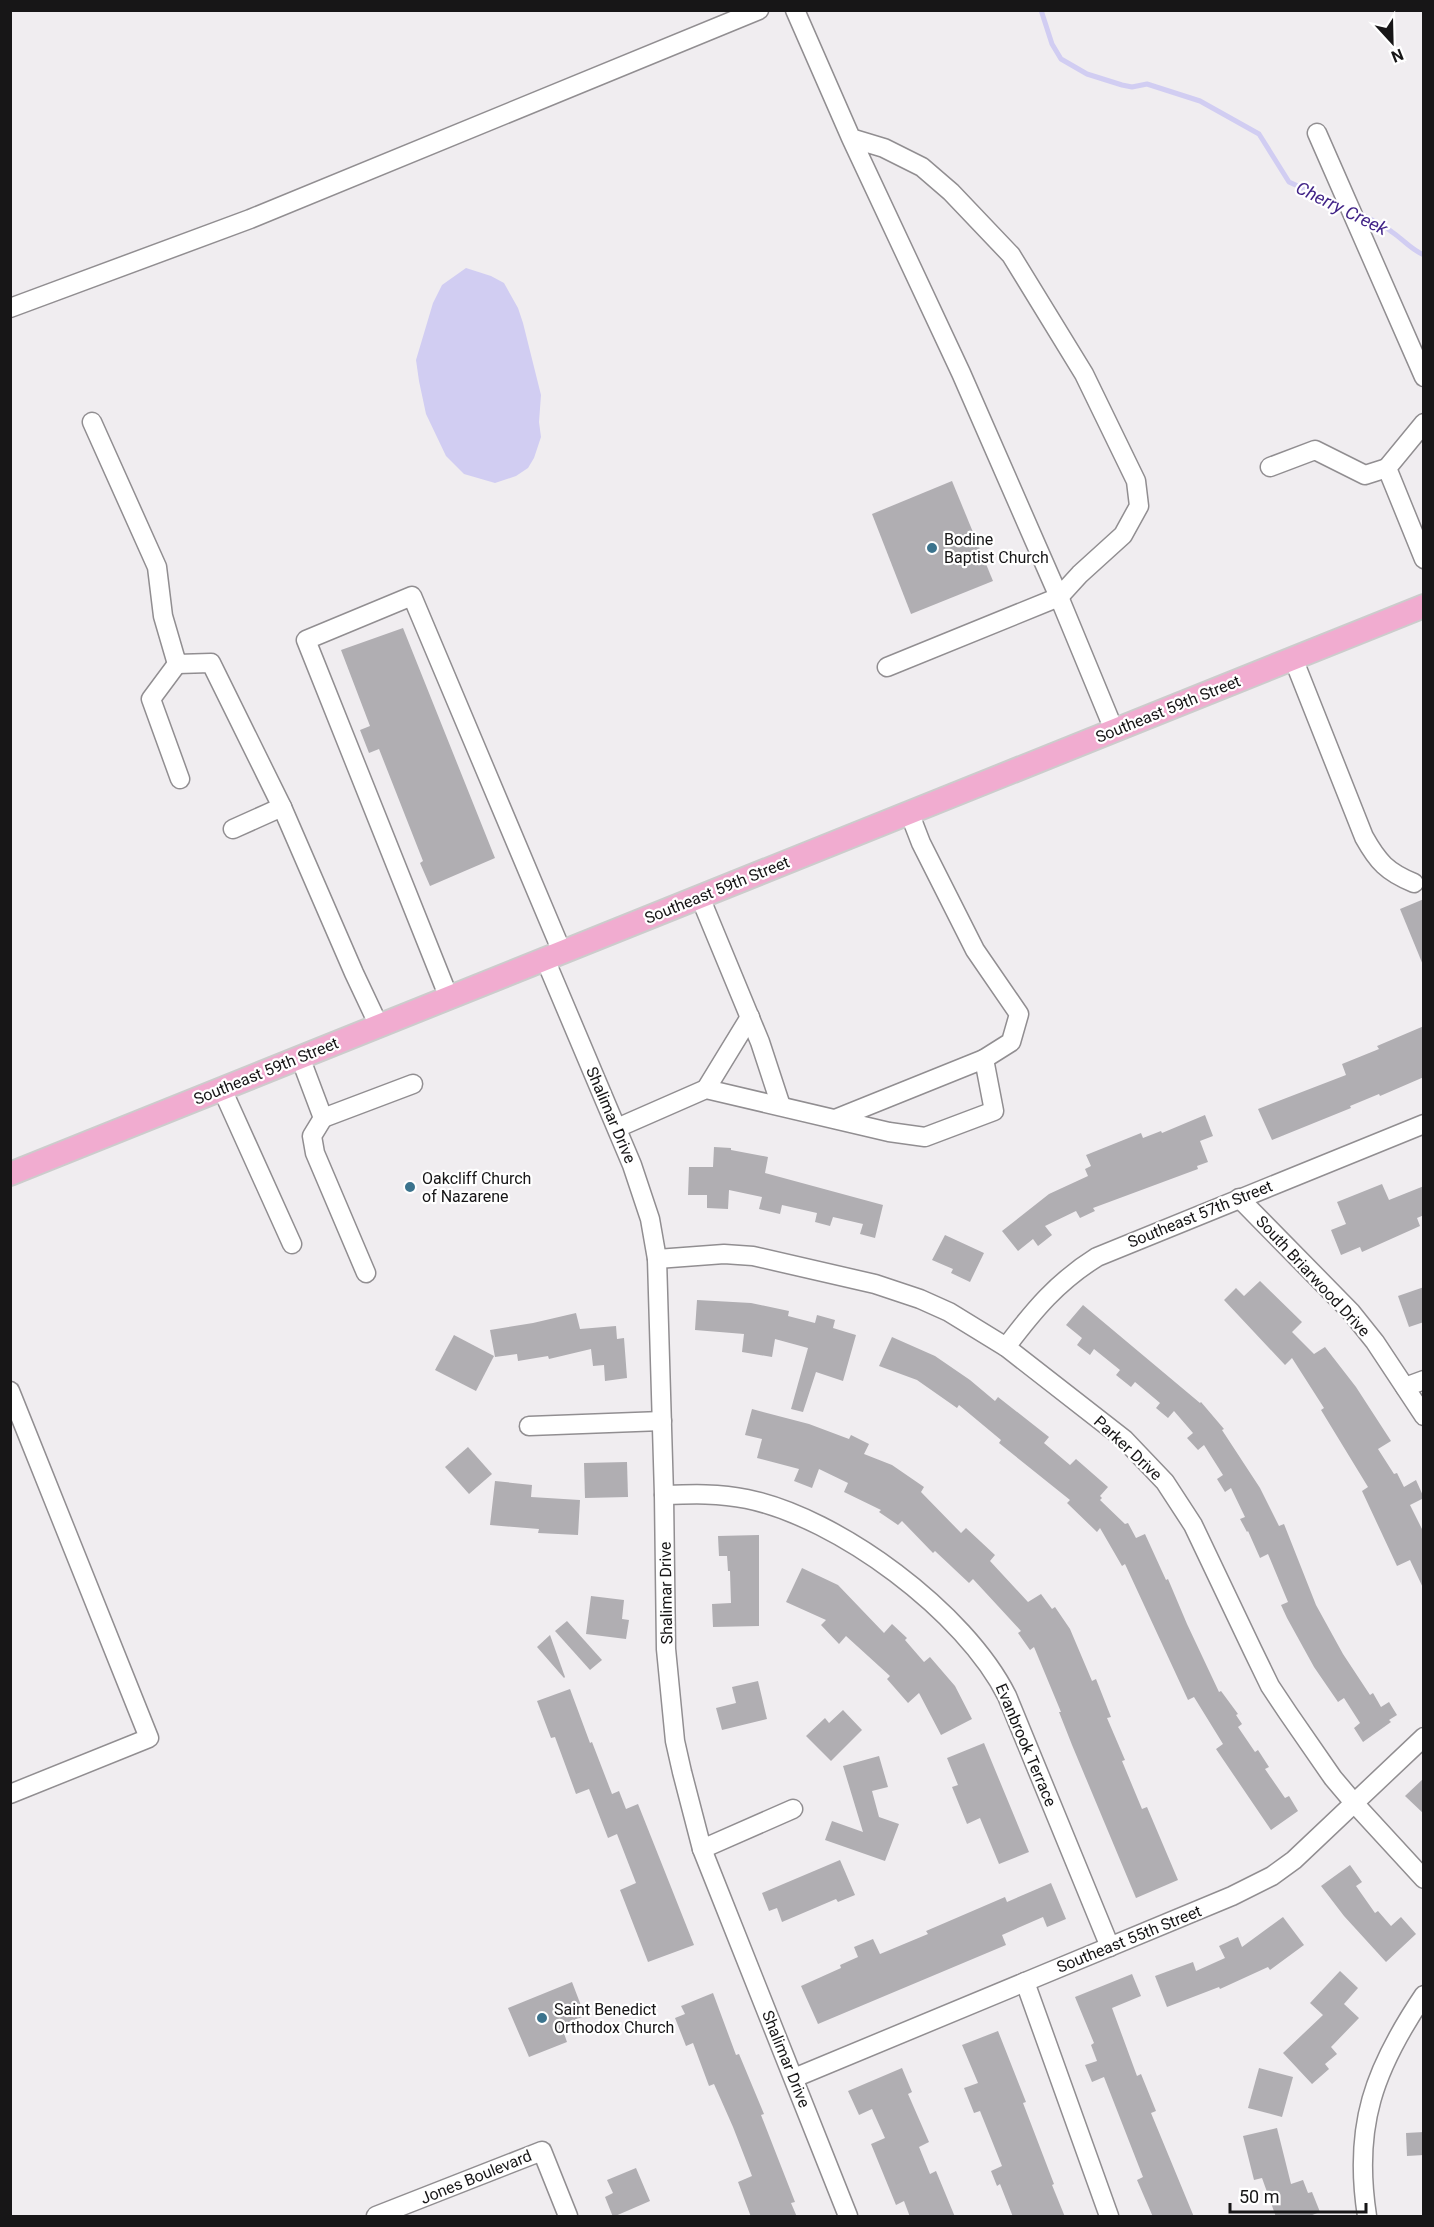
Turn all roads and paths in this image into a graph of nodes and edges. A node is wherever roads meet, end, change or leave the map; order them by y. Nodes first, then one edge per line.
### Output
1 (759, 10) edge
2 (795, 10) edge
3 (1317, 133) dead end
4 (851, 138) junction
5 (10, 308) edge
6 (1424, 377) edge
7 (92, 422) dead end
8 (1424, 423) edge
9 (1270, 466) dead end
10 (1388, 468) junction
11 (1424, 559) edge
12 (1059, 597) junction
13 (1424, 606) edge
14 (1293, 658) junction
15 (177, 664) junction
16 (887, 667) dead end
17 (1114, 730) junction
18 (180, 779) dead end
19 (282, 807) junction
20 (909, 812) junction
21 (233, 829) dead end
22 (1414, 883) dead end
23 (700, 897) junction
24 (554, 955) junction
25 (449, 998) junction
26 (750, 1017) junction
27 (379, 1026) junction
28 (300, 1058) junction
29 (984, 1059) junction
30 (413, 1084) dead end
31 (222, 1089) junction
32 (706, 1089) junction
33 (781, 1106) junction
34 (323, 1118) junction
35 (835, 1119) junction
36 (1424, 1124) edge
37 (617, 1128) junction
38 (10, 1174) edge
39 (1239, 1198) junction
40 (292, 1244) dead end
41 (657, 1259) junction
42 (366, 1273) dead end
43 (1006, 1347) junction
44 (1424, 1380) edge
45 (1405, 1387) junction
46 (10, 1391) edge
47 (1424, 1416) edge
48 (15, 1417) edge
49 (662, 1421) junction
50 (529, 1426) dead end
51 (664, 1495) junction
52 (1424, 1737) edge
53 (10, 1794) edge
54 (1355, 1804) junction
55 (793, 1809) dead end
56 (702, 1849) junction
57 (1424, 1879) edge
58 (1110, 1947) junction
59 (1025, 1982) junction
60 (1424, 1995) edge
61 (794, 2078) junction
62 (376, 2217) edge
63 (568, 2217) edge
64 (848, 2217) edge
65 (1109, 2217) edge
66 (1367, 2217) edge

1 - 5 street
2 - 4 street
3 - 6 street
4 - 12 street
4 - 12 street
7 - 15 street
8 - 10 street
9 - 10 street
10 - 11 street
12 - 16 street
12 - 17 street
13 - 14 main road, Southeast 59th Street
14 - 17 main road, Southeast 59th Street
14 - 22 street
15 - 18 street
15 - 19 street
17 - 20 main road, Southeast 59th Street
19 - 21 street
19 - 27 street
20 - 23 main road, Southeast 59th Street
20 - 29 street
23 - 24 main road, Southeast 59th Street
23 - 26 street
24 - 25 main road, Southeast 59th Street
24 - 25 street, Shalimar Drive
24 - 37 street, Shalimar Drive
25 - 27 main road, Southeast 59th Street
26 - 32 street
26 - 33 street
27 - 28 main road, Southeast 59th Street
28 - 31 main road, Southeast 59th Street
28 - 34 street
29 - 35 street
29 - 35 street
30 - 34 street
31 - 38 main road, Southeast 59th Street
31 - 40 street
32 - 33 street
32 - 37 street
33 - 35 street
34 - 42 street
36 - 39 street, Southeast 57th Street
37 - 41 street, Shalimar Drive
39 - 43 street, Southeast 57th Street
39 - 45 street, South Briarwood Drive
41 - 43 street, Parker Drive
41 - 49 street, Shalimar Drive
43 - 54 street, Parker Drive
44 - 45 street
45 - 47 street, South Briarwood Drive
46 - 48 street
48 - 53 street
49 - 50 street
49 - 51 street, Shalimar Drive
51 - 56 street, Shalimar Drive
51 - 58 street, Evanbrook Terrace
52 - 54 street, Southeast 55th Street
54 - 57 street, Parker Drive
54 - 58 street, Southeast 55th Street
55 - 56 street
56 - 61 street, Shalimar Drive
58 - 59 street, Southeast 55th Street
59 - 61 street, Southeast 55th Street
59 - 65 street
60 - 66 street
61 - 64 street, Shalimar Drive
62 - 63 street, Jones Boulevard

